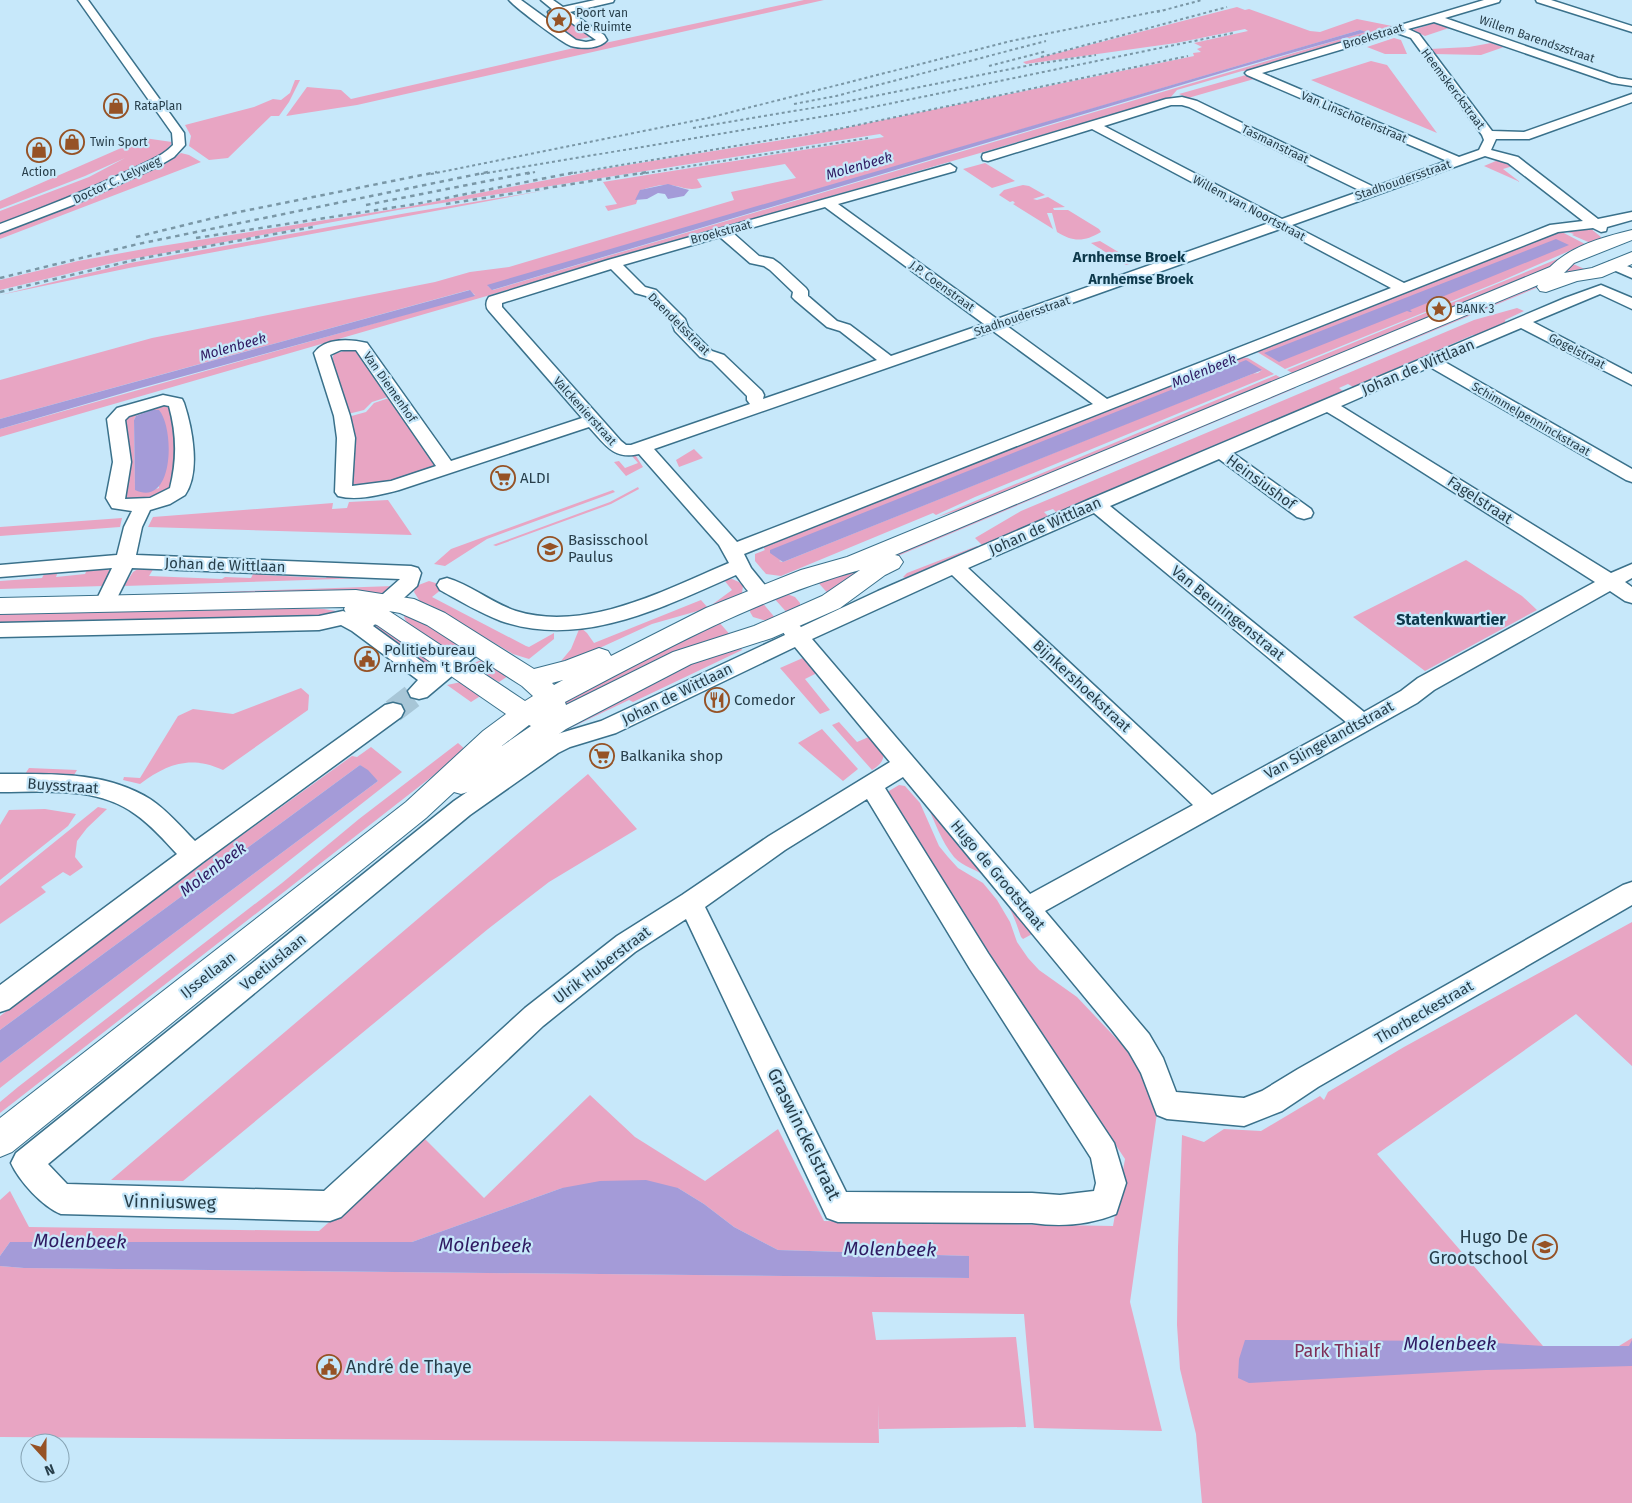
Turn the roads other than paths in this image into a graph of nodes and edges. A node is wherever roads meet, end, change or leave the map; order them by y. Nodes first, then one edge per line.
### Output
1 (82, 0) edge
2 (514, 0) edge
3 (546, 0) edge
4 (608, 0) edge
5 (1495, 0) edge
6 (1542, 0) edge
7 (561, 10) junction
8 (536, 16) junction
9 (1434, 18) junction
10 (1397, 29) junction
11 (1632, 29) edge
12 (1251, 73) joint
13 (1632, 83) edge
14 (1632, 98) edge
15 (1095, 126) junction
16 (1488, 135) junction
17 (1484, 152) junction
18 (988, 157) dead end
19 (1458, 161) junction
20 (950, 168) dead end
21 (1372, 191) junction
22 (828, 203) junction
23 (1632, 216) edge
24 (1278, 224) junction
25 (1595, 224) junction
26 (0, 229) edge
27 (723, 232) junction
28 (1624, 238) edge
29 (1580, 254) junction
30 (613, 263) junction
31 (1621, 266) edge
32 (1562, 280) junction
33 (1404, 289) junction
34 (1575, 299) junction
35 (494, 300) joint
36 (1632, 304) edge
37 (1521, 322) junction
38 (995, 325) junction
39 (1431, 361) junction
40 (888, 362) junction
41 (1632, 380) edge
42 (1105, 406) junction
43 (1327, 406) junction
44 (761, 407) junction
45 (592, 420) junction
46 (643, 447) junction
47 (1219, 452) junction
48 (447, 470) junction
49 (1632, 476) edge
50 (1094, 504) junction
51 (143, 506) junction
52 (1304, 513) dead end
53 (736, 559) junction
54 (125, 561) junction
55 (954, 566) junction
56 (1632, 570) edge
57 (0, 571) edge
58 (1609, 583) junction
59 (447, 585) dead end
60 (787, 585) junction
61 (763, 595) junction
62 (1632, 596) edge
63 (105, 603) junction
64 (740, 605) junction
65 (0, 606) edge
66 (813, 610) junction
67 (373, 615) junction
68 (692, 626) junction
69 (0, 630) edge
70 (782, 630) junction
71 (477, 644) junction
72 (452, 663) junction
73 (531, 679) junction
74 (554, 710) junction
75 (393, 711) tunnel mouth
76 (525, 714) junction
77 (1361, 722) junction
78 (905, 764) junction
79 (523, 766) joint
80 (0, 783) edge
81 (870, 785) junction
82 (1209, 806) junction
83 (416, 810) junction
84 (194, 855) junction
85 (1632, 892) edge
86 (691, 903) junction
87 (1026, 908) junction
88 (0, 1000) edge
89 (1210, 1109) joint
90 (0, 1140) edge
91 (26, 1162) joint
92 (330, 1206) joint

1 - 26 street, Doctor C. Lelyweg
2 - 8 street
3 - 7 street
4 - 7 street
5 - 9 street, Broekstraat
6 - 11 street
7 - 8 street
7 - 8 street
9 - 10 street, Broekstraat
9 - 13 street, Willem Barendszstraat
10 - 12 street, Broekstraat
10 - 16 street, Heemskerckstraat
12 - 19 street, Van Linschotenstraat
14 - 16 street
15 - 18 street
15 - 21 street, Tasmanstraat
15 - 24 street, Willem van Noortstraat
16 - 17 street, Heemskerckstraat
17 - 19 street, Stadhoudersstraat
17 - 25 street, Heemskerckstraat
19 - 21 street, Stadhoudersstraat
20 - 22 street, Broekstraat
21 - 24 street, Stadhoudersstraat
22 - 27 street, Broekstraat
22 - 38 street, J.P. Coenstraat
23 - 25 street
24 - 33 street, Willem van Noortstraat
24 - 38 street, Stadhoudersstraat
25 - 28 street, Heemskerckstraat
25 - 33 street
27 - 30 street, Broekstraat
27 - 40 street
28 - 29 main road, Johan de Wittlaan
29 - 31 main road
29 - 60 main road, Johan de Wittlaan
30 - 35 street, Broekstraat
30 - 44 street, Daendelsstraat
31 - 32 main road, Johan de Wittlaan
32 - 34 street
32 - 66 main road, Johan de Wittlaan
33 - 42 street
34 - 36 street, Johan de Wittlaan
34 - 37 street, Johan de Wittlaan
35 - 45 street, Valckenierstraat
37 - 39 street, Johan de Wittlaan
37 - 41 street, Gogelstraat
38 - 40 street, Stadhoudersstraat
38 - 42 street, J.P. Coenstraat
39 - 43 street, Johan de Wittlaan
39 - 49 street, Schimmelpenninckstraat
40 - 44 street, Stadhoudersstraat
42 - 53 street
43 - 47 street, Johan de Wittlaan
43 - 58 street, Fagelstraat
44 - 46 street, Stadhoudersstraat
45 - 46 street, Valckenierstraat
45 - 48 street, Van Diemenhof
46 - 53 street
47 - 50 street, Johan de Wittlaan
47 - 52 street, Heinsiushof
48 - 48 street, Van Diemenhof
50 - 55 street, Johan de Wittlaan
50 - 77 street, Van Beuningenstraat
51 - 51 street
51 - 54 street
53 - 59 street
53 - 61 street
54 - 57 street, Johan de Wittlaan
54 - 63 street
54 - 67 street, Johan de Wittlaan
55 - 70 street, Johan de Wittlaan
55 - 82 street, Bijnkershoekstraat
56 - 58 street, Van Slingelandtstraat
58 - 62 street, Fagelstraat
58 - 77 street, Van Slingelandtstraat
60 - 61 main road, Johan de Wittlaan
60 - 66 main road
61 - 64 main road, Johan de Wittlaan
63 - 65 main road
63 - 67 main road
64 - 68 main road, Johan de Wittlaan
64 - 70 main road
66 - 70 main road, Johan de Wittlaan
67 - 69 street
67 - 71 main road
67 - 72 main road
67 - 72 street
68 - 73 main road
68 - 74 main road, Johan de Wittlaan
70 - 74 main road, Johan de Wittlaan
70 - 78 street, Hugo de Grootstraat
70 - 79 street, Johan de Wittlaan
71 - 72 street
71 - 73 main road
72 - 76 main road
73 - 74 main road
74 - 76 main road
74 - 83 main road, Johan de Wittlaan
75 - 84 street
76 - 83 main road
77 - 82 street, Van Slingelandtstraat
78 - 81 street, Ulrik Huberstraat
78 - 87 street, Hugo de Grootstraat
79 - 91 street, Voetiuslaan
80 - 84 street, Buysstraat
81 - 86 street, Ulrik Huberstraat
81 - 86 street, Graswinckelstraat
82 - 87 street, Van Slingelandtstraat
83 - 90 main road, IJssellaan
84 - 88 street
85 - 89 street, Thorbeckestraat
86 - 92 street, Ulrik Huberstraat
87 - 89 street, Hugo de Grootstraat
91 - 92 street, Vinniusweg

